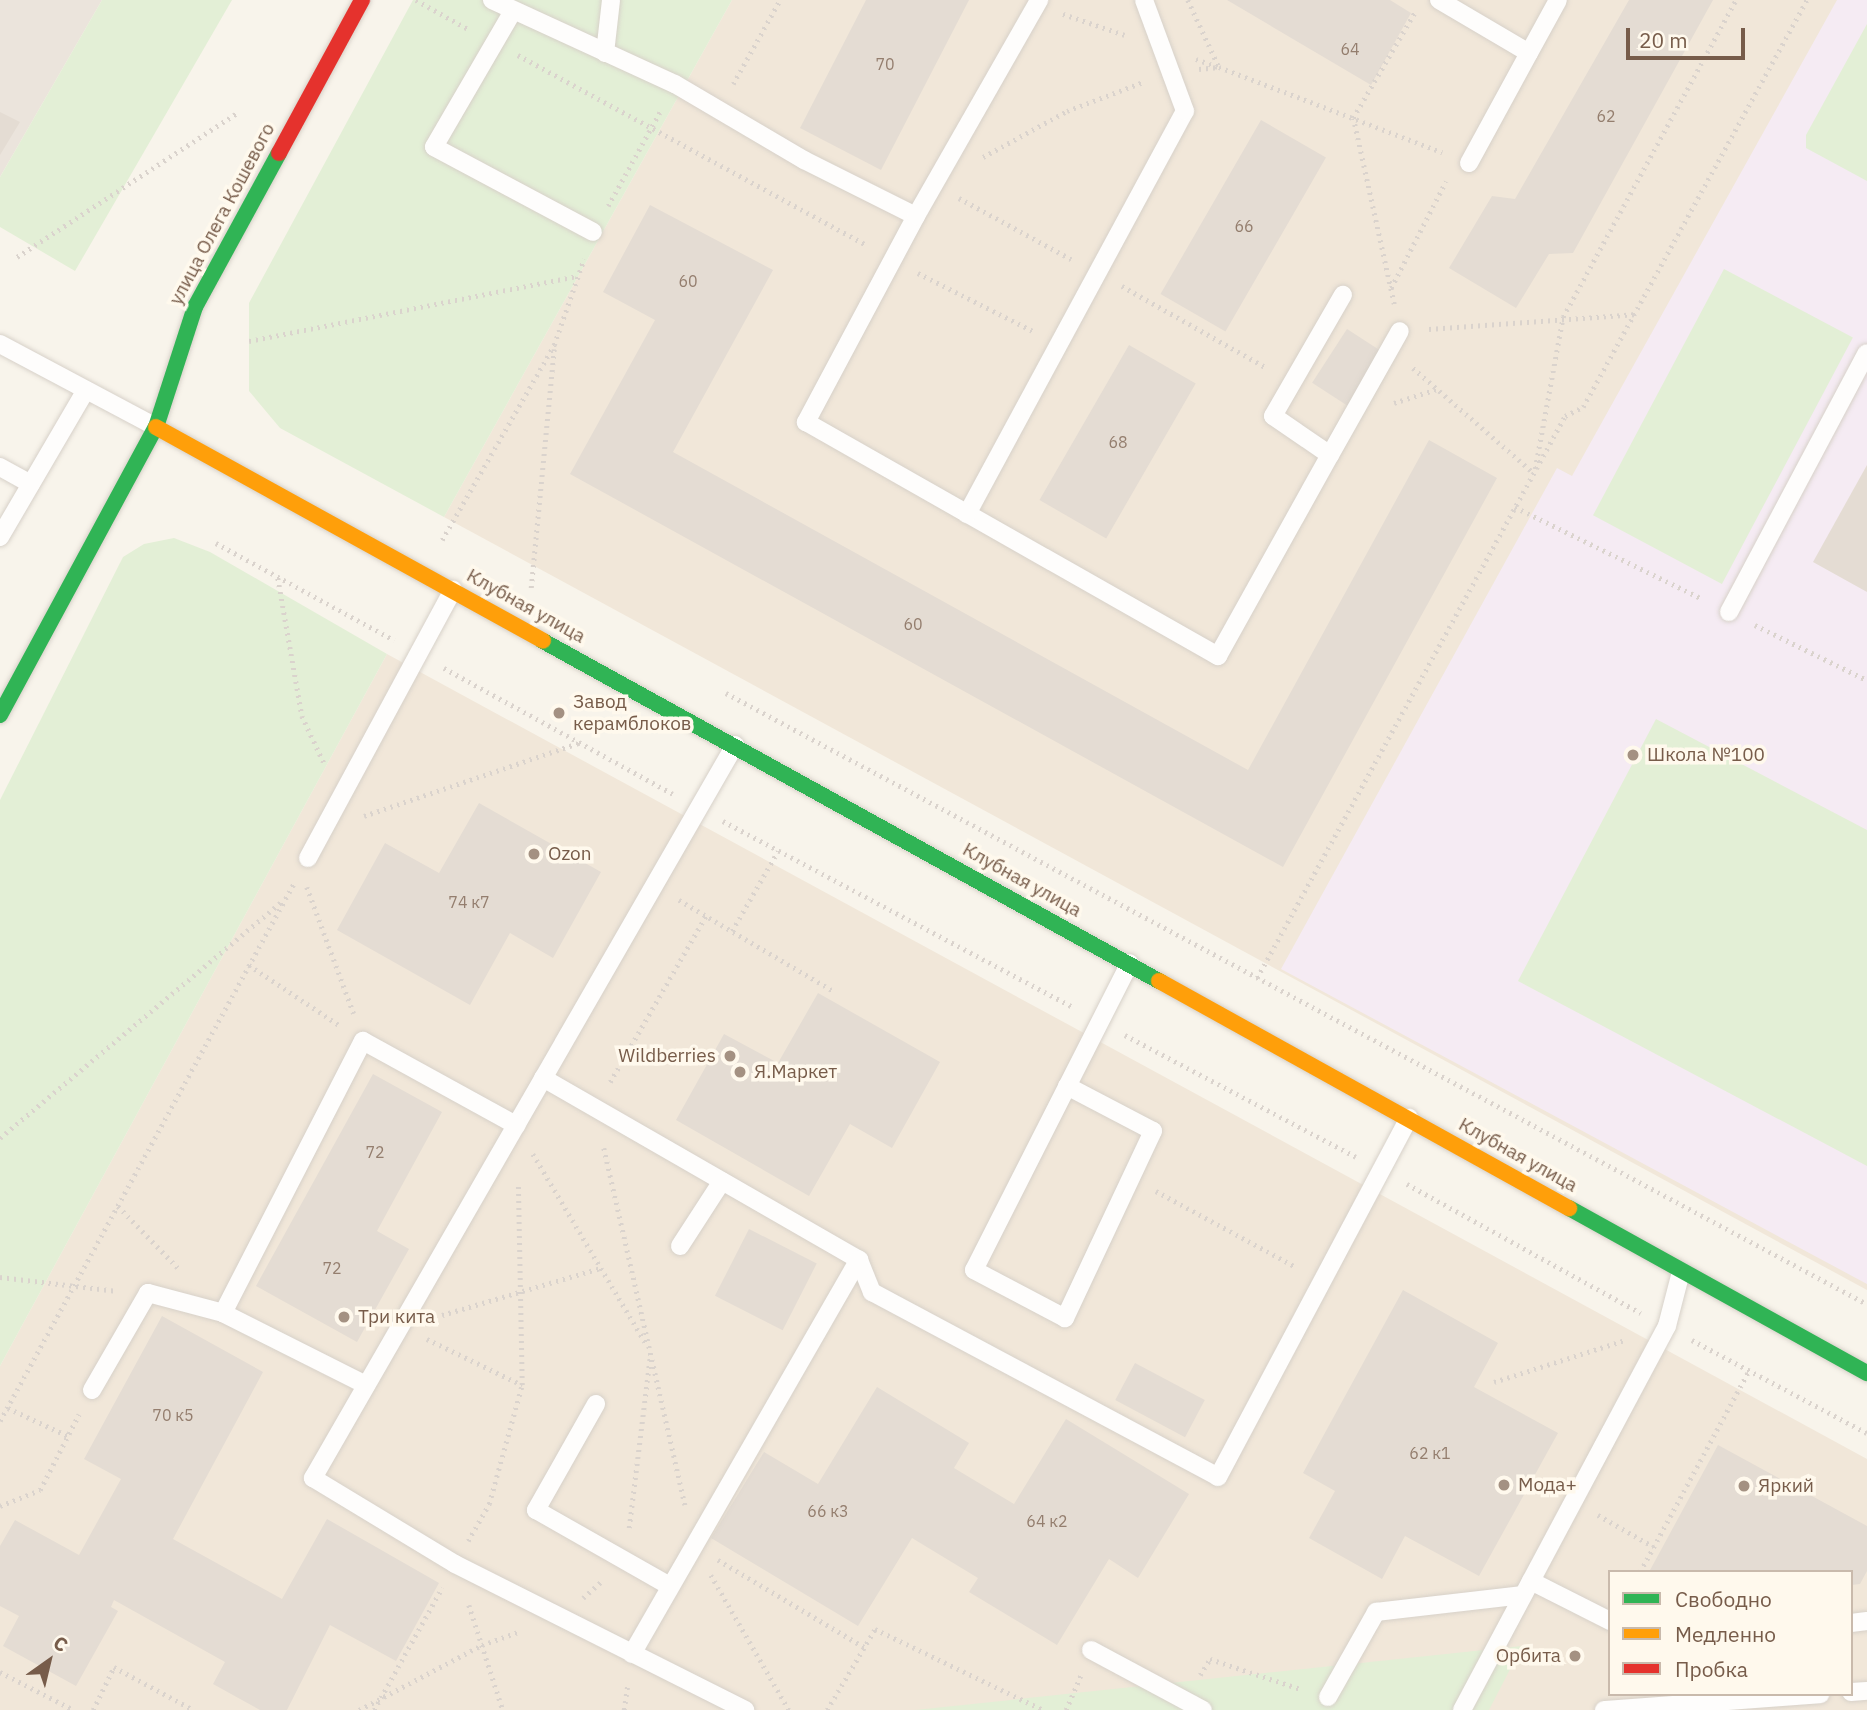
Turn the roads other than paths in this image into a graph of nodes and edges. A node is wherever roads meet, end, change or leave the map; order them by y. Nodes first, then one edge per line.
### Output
1 (362, 0) edge
2 (492, 0) edge
3 (611, 0) edge
4 (1039, 0) edge
5 (1144, 0) edge
6 (1439, 0) edge
7 (1558, 0) edge
8 (513, 11) junction
9 (606, 53) junction
10 (1529, 53) junction
11 (1464, 161) road end
12 (916, 216) junction
13 (593, 232) road end
14 (1343, 295) dead end
15 (1400, 331) road end
16 (0, 344) edge
17 (1867, 353) edge
18 (86, 390) junction
19 (156, 427) junction
20 (1330, 455) junction
21 (0, 467) edge
22 (31, 484) junction
23 (967, 514) junction
24 (0, 537) edge
25 (453, 590) junction
26 (1730, 612) road end
27 (0, 715) edge
28 (735, 745) junction
29 (304, 864) road end
30 (1130, 964) junction
31 (543, 1078) junction
32 (1067, 1086) junction
33 (1409, 1118) junction
34 (516, 1125) junction
35 (722, 1181) junction
36 (680, 1246) dead end
37 (859, 1260) junction
38 (1682, 1272) junction
39 (223, 1313) junction
40 (1867, 1373) edge
41 (366, 1385) junction
42 (92, 1390) road end
43 (596, 1404) dead end
44 (670, 1586) junction
45 (1527, 1588) junction
46 (1608, 1620) edge
47 (1091, 1650) dead end
48 (632, 1654) junction
49 (1793, 1696) edge
50 (1328, 1698) road end
51 (745, 1710) edge
52 (1203, 1710) edge
53 (1462, 1710) edge
54 (1604, 1710) edge

1 - 19 main road, улица Олега Кошевого
2 - 8 lane
3 - 9 lane
4 - 12 lane
5 - 23 lane
6 - 10 lane
7 - 10 lane
8 - 9 lane
8 - 13 lane
9 - 12 lane
10 - 11 lane
12 - 23 lane
14 - 20 lane
15 - 20 lane
16 - 18 lane
17 - 26 lane
18 - 19 lane
18 - 22 lane
19 - 25 main road, Клубная улица
19 - 27 main road, улица Олега Кошевого
20 - 23 lane
21 - 22 lane
22 - 24 lane
25 - 28 main road, Клубная улица
25 - 29 lane
28 - 30 main road, Клубная улица
28 - 31 lane
30 - 32 lane
30 - 33 main road, Клубная улица
31 - 34 lane
31 - 35 lane
32 - 32 lane
33 - 37 lane
33 - 38 main road, Клубная улица
34 - 39 lane
34 - 41 lane
35 - 36 lane
35 - 37 lane
37 - 44 lane
38 - 40 main road, Клубная улица
38 - 45 lane
39 - 41 lane
39 - 42 lane
41 - 48 lane
43 - 44 lane
44 - 48 lane
45 - 46 lane
45 - 50 lane
45 - 53 lane
47 - 52 lane
48 - 51 lane
49 - 54 lane

